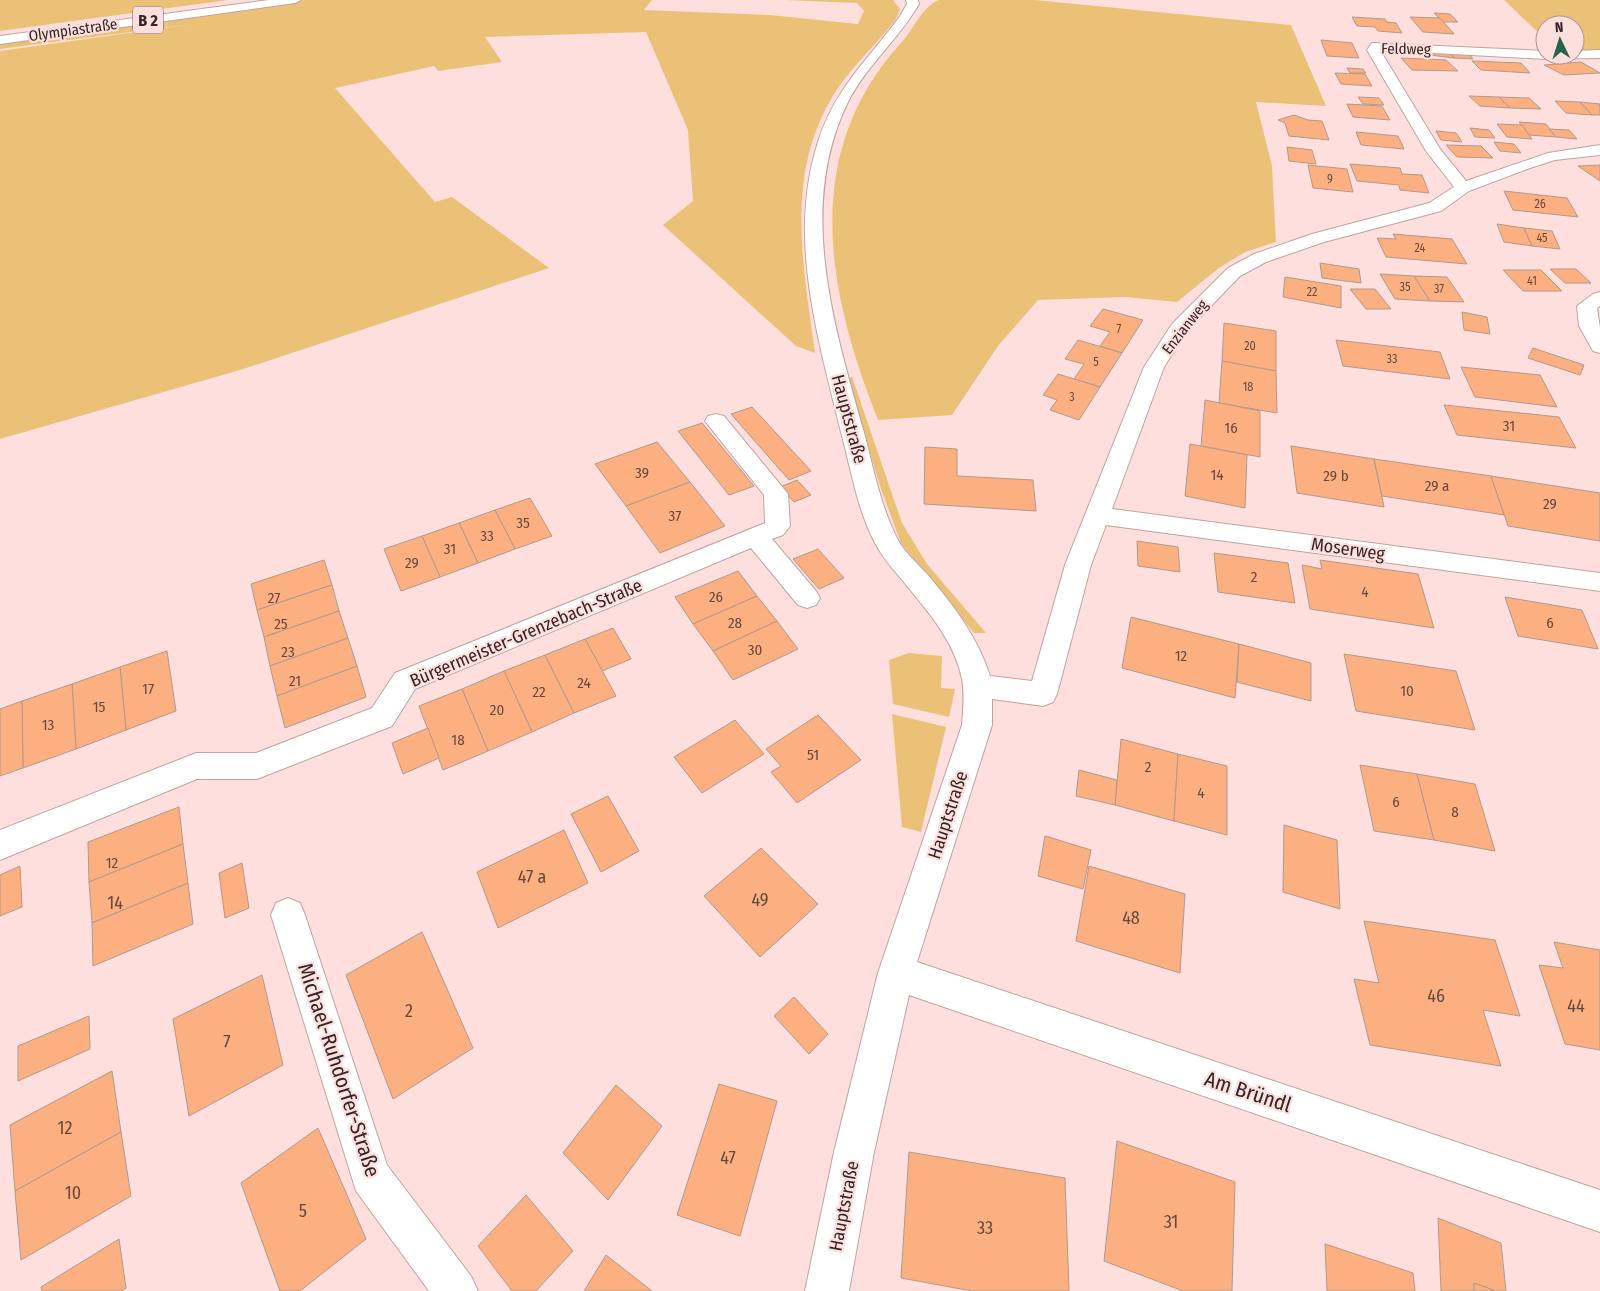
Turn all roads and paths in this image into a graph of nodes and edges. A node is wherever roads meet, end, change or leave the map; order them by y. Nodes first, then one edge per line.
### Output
1 (295, 0) edge
2 (912, 0) edge
3 (0, 40) edge
4 (1535, 54) edge
5 (1585, 54) edge
6 (1600, 54) edge
7 (1600, 150) edge
8 (1463, 188) junction
9 (1600, 298) edge
10 (1600, 347) edge
11 (716, 421) dead end
12 (1097, 515) junction
13 (756, 537) junction
14 (1600, 582) edge
15 (807, 598) dead end
16 (977, 686) junction
17 (0, 845) edge
18 (288, 914) dead end
19 (896, 973) junction
20 (1600, 1211) edge
21 (456, 1291) edge
22 (827, 1291) edge

1 - 3 street, Olympiastraße / B 2
2 - 16 street, Hauptstraße
4 - 8 street, Feldweg
5 - 6 street
7 - 8 street, Enzianweg
8 - 12 street, Enzianweg
9 - 10 street
11 - 13 street, Bürgermeister-Grenzebach-Straße
12 - 14 street, Moserweg
12 - 16 street, Enzianweg
13 - 15 street
13 - 17 street, Bürgermeister-Grenzebach-Straße
16 - 19 street, Hauptstraße
18 - 21 street, Michael-Ruhdorfer-Straße
19 - 20 street, Am Bründl
19 - 22 street, Hauptstraße

